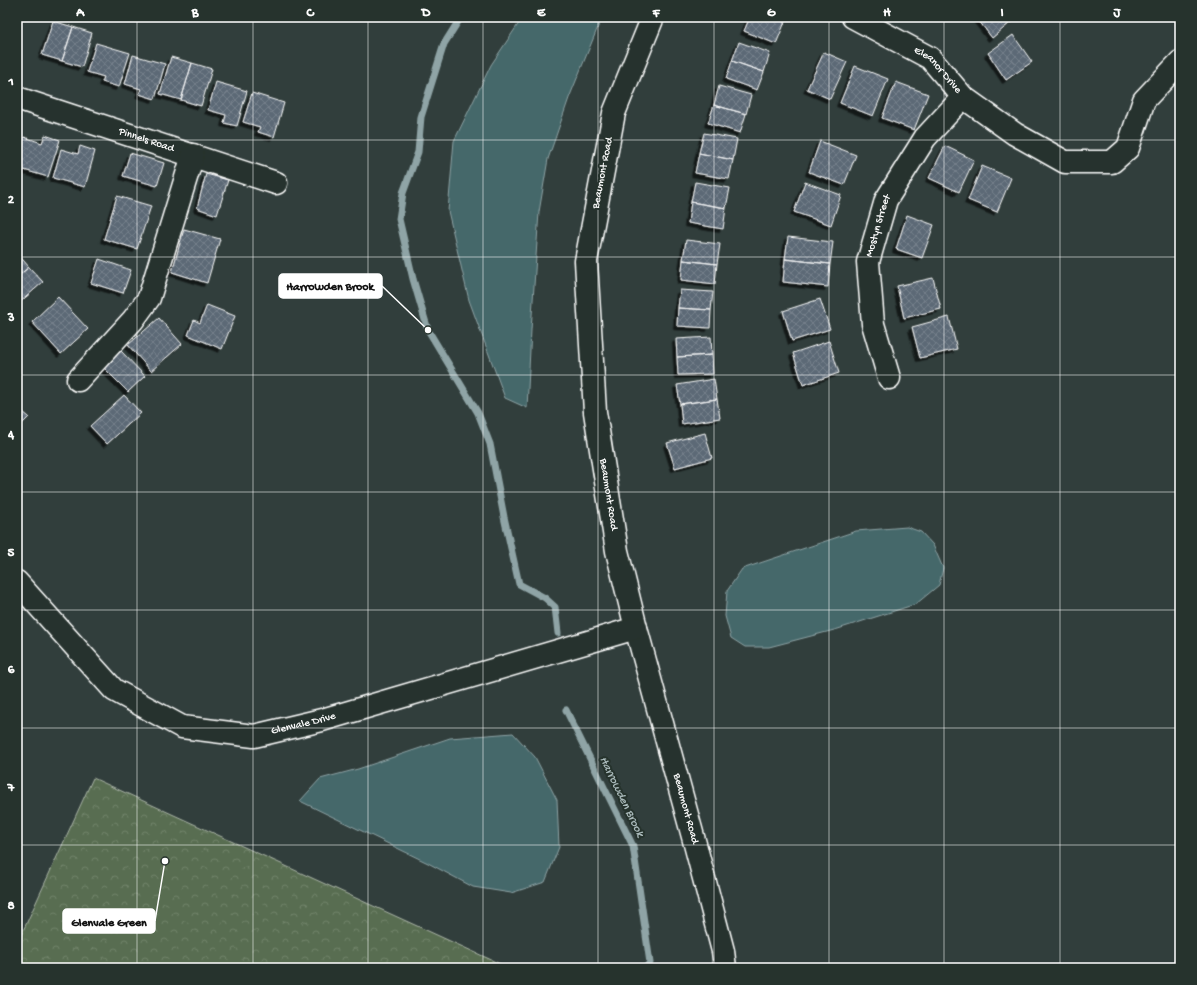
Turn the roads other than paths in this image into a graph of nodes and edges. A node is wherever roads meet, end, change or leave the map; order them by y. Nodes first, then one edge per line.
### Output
1 (653, 17) edge
2 (853, 17) edge
3 (1180, 62) edge
4 (963, 97) junction
5 (17, 98) edge
6 (193, 155) junction
7 (276, 183) dead end
8 (889, 378) dead end
9 (78, 380) dead end
10 (17, 582) edge
11 (636, 628) junction
12 (725, 968) edge

1 - 11 street, Beaumont Road
2 - 4 street, Eleanor Drive
3 - 4 street, Eleanor Drive
4 - 8 street, Mostyn Street
5 - 6 street, Pinnels Road
6 - 7 street, Pinnels Road
6 - 9 street
10 - 11 street, Glenvale Drive
11 - 12 street, Beaumont Road

